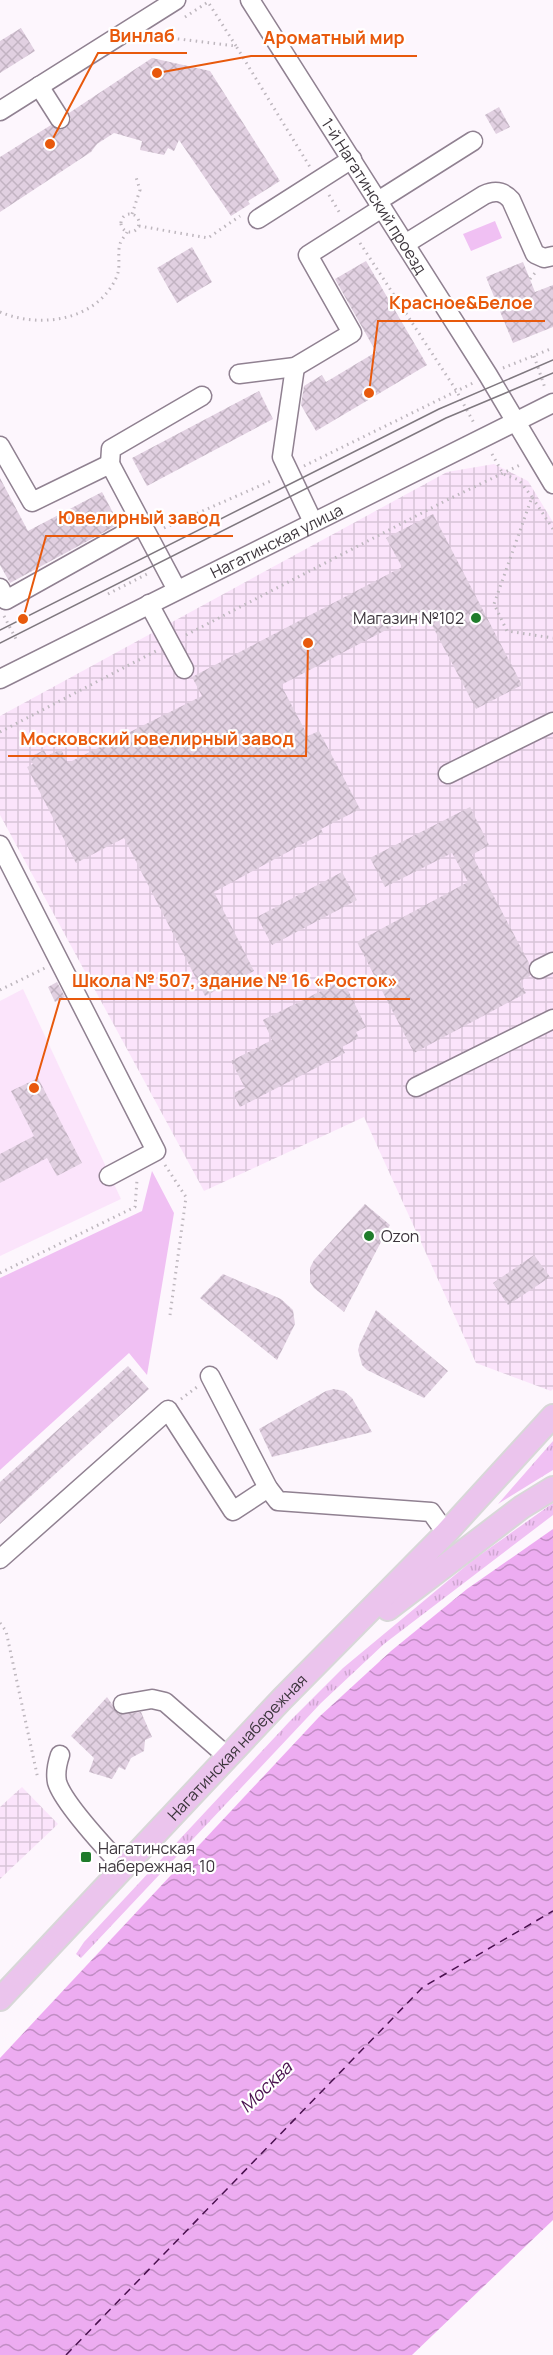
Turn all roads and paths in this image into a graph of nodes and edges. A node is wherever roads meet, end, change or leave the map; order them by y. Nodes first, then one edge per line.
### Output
1 (176, 0) edge
2 (250, 0) edge
3 (181, 19) dead end
4 (164, 30) dead end
5 (156, 35) dead end
6 (236, 46) dead end
7 (39, 87) junction
8 (0, 111) edge
9 (60, 119) dead end
10 (473, 141) dead end
11 (352, 159) junction
12 (136, 177) dead end
13 (380, 204) junction
14 (132, 214) junction
15 (239, 217) dead end
16 (258, 219) dead end
17 (139, 226) junction
18 (127, 232) junction
19 (405, 244) junction
20 (553, 256) edge
21 (493, 294) dead end
22 (471, 303) dead end
23 (0, 312) edge
24 (534, 356) dead end
25 (296, 367) junction
26 (239, 374) dead end
27 (202, 396) dead end
28 (552, 404) edge
29 (516, 421) junction
30 (0, 446) edge
31 (110, 464) junction
32 (553, 484) edge
33 (532, 497) junction
34 (313, 522) junction
35 (142, 524) junction
36 (553, 529) edge
37 (164, 566) junction
38 (0, 588) edge
39 (177, 590) junction
40 (108, 594) dead end
41 (149, 604) junction
42 (2, 612) dead end
43 (553, 638) edge
44 (16, 641) dead end
45 (170, 644) junction
46 (184, 669) dead end
47 (1, 676) edge
48 (553, 722) edge
49 (0, 732) edge
50 (448, 774) dead end
51 (0, 845) edge
52 (60, 961) junction
53 (0, 990) edge
54 (553, 1019) edge
55 (416, 1087) dead end
56 (156, 1151) junction
57 (139, 1160) junction
58 (109, 1176) dead end
59 (0, 1273) edge
60 (170, 1315) dead end
61 (210, 1376) joint
62 (168, 1410) junction
63 (553, 1416) edge
64 (268, 1488) junction
65 (553, 1488) edge
66 (446, 1533) junction
67 (0, 1559) edge
68 (0, 1623) edge
69 (330, 1654) junction
70 (123, 1704) dead end
71 (60, 1755) dead end
72 (228, 1757) junction
73 (40, 1786) dead end
74 (124, 1868) junction
75 (0, 1999) edge

1 - 7 street
2 - 11 street, 1-й Нагатинский проезд
3 - 6 path
4 - 5 path
7 - 8 street
7 - 9 street
10 - 13 street
11 - 13 street, 1-й Нагатинский проезд
11 - 16 street
12 - 14 path
13 - 19 street, 1-й Нагатинский проезд
13 - 25 street
14 - 17 path
14 - 18 path
15 - 17 path
17 - 18 path
18 - 23 path
19 - 20 street
19 - 29 street, 1-й Нагатинский проезд
21 - 22 path
24 - 28 path
25 - 26 street
25 - 34 street
27 - 31 street
28 - 29 street, Нагатинская улица
29 - 32 street, 1-й Нагатинский проезд
29 - 34 street, Нагатинская улица
30 - 31 street
31 - 35 street
33 - 36 path
33 - 43 path
33 - 45 path
34 - 39 street, Нагатинская улица
35 - 37 street
35 - 38 street
37 - 39 street
37 - 40 path
39 - 41 street, Нагатинская улица
41 - 45 street
41 - 47 street, Нагатинская улица
42 - 44 path
45 - 46 street
45 - 49 path
48 - 50 street
51 - 52 street
52 - 53 path
52 - 56 street
54 - 55 street
56 - 57 street
56 - 60 path
57 - 58 street
57 - 59 path
61 - 62 path
61 - 64 street
62 - 64 street
62 - 67 street
63 - 66 main road, Нагатинская набережная
64 - 66 street
65 - 69 main road, Нагатинская набережная
66 - 69 main road, Нагатинская набережная
68 - 73 path
69 - 72 main road, Нагатинская набережная
70 - 72 street
71 - 74 street
72 - 74 main road, Нагатинская набережная
74 - 75 main road, Нагатинская набережная

